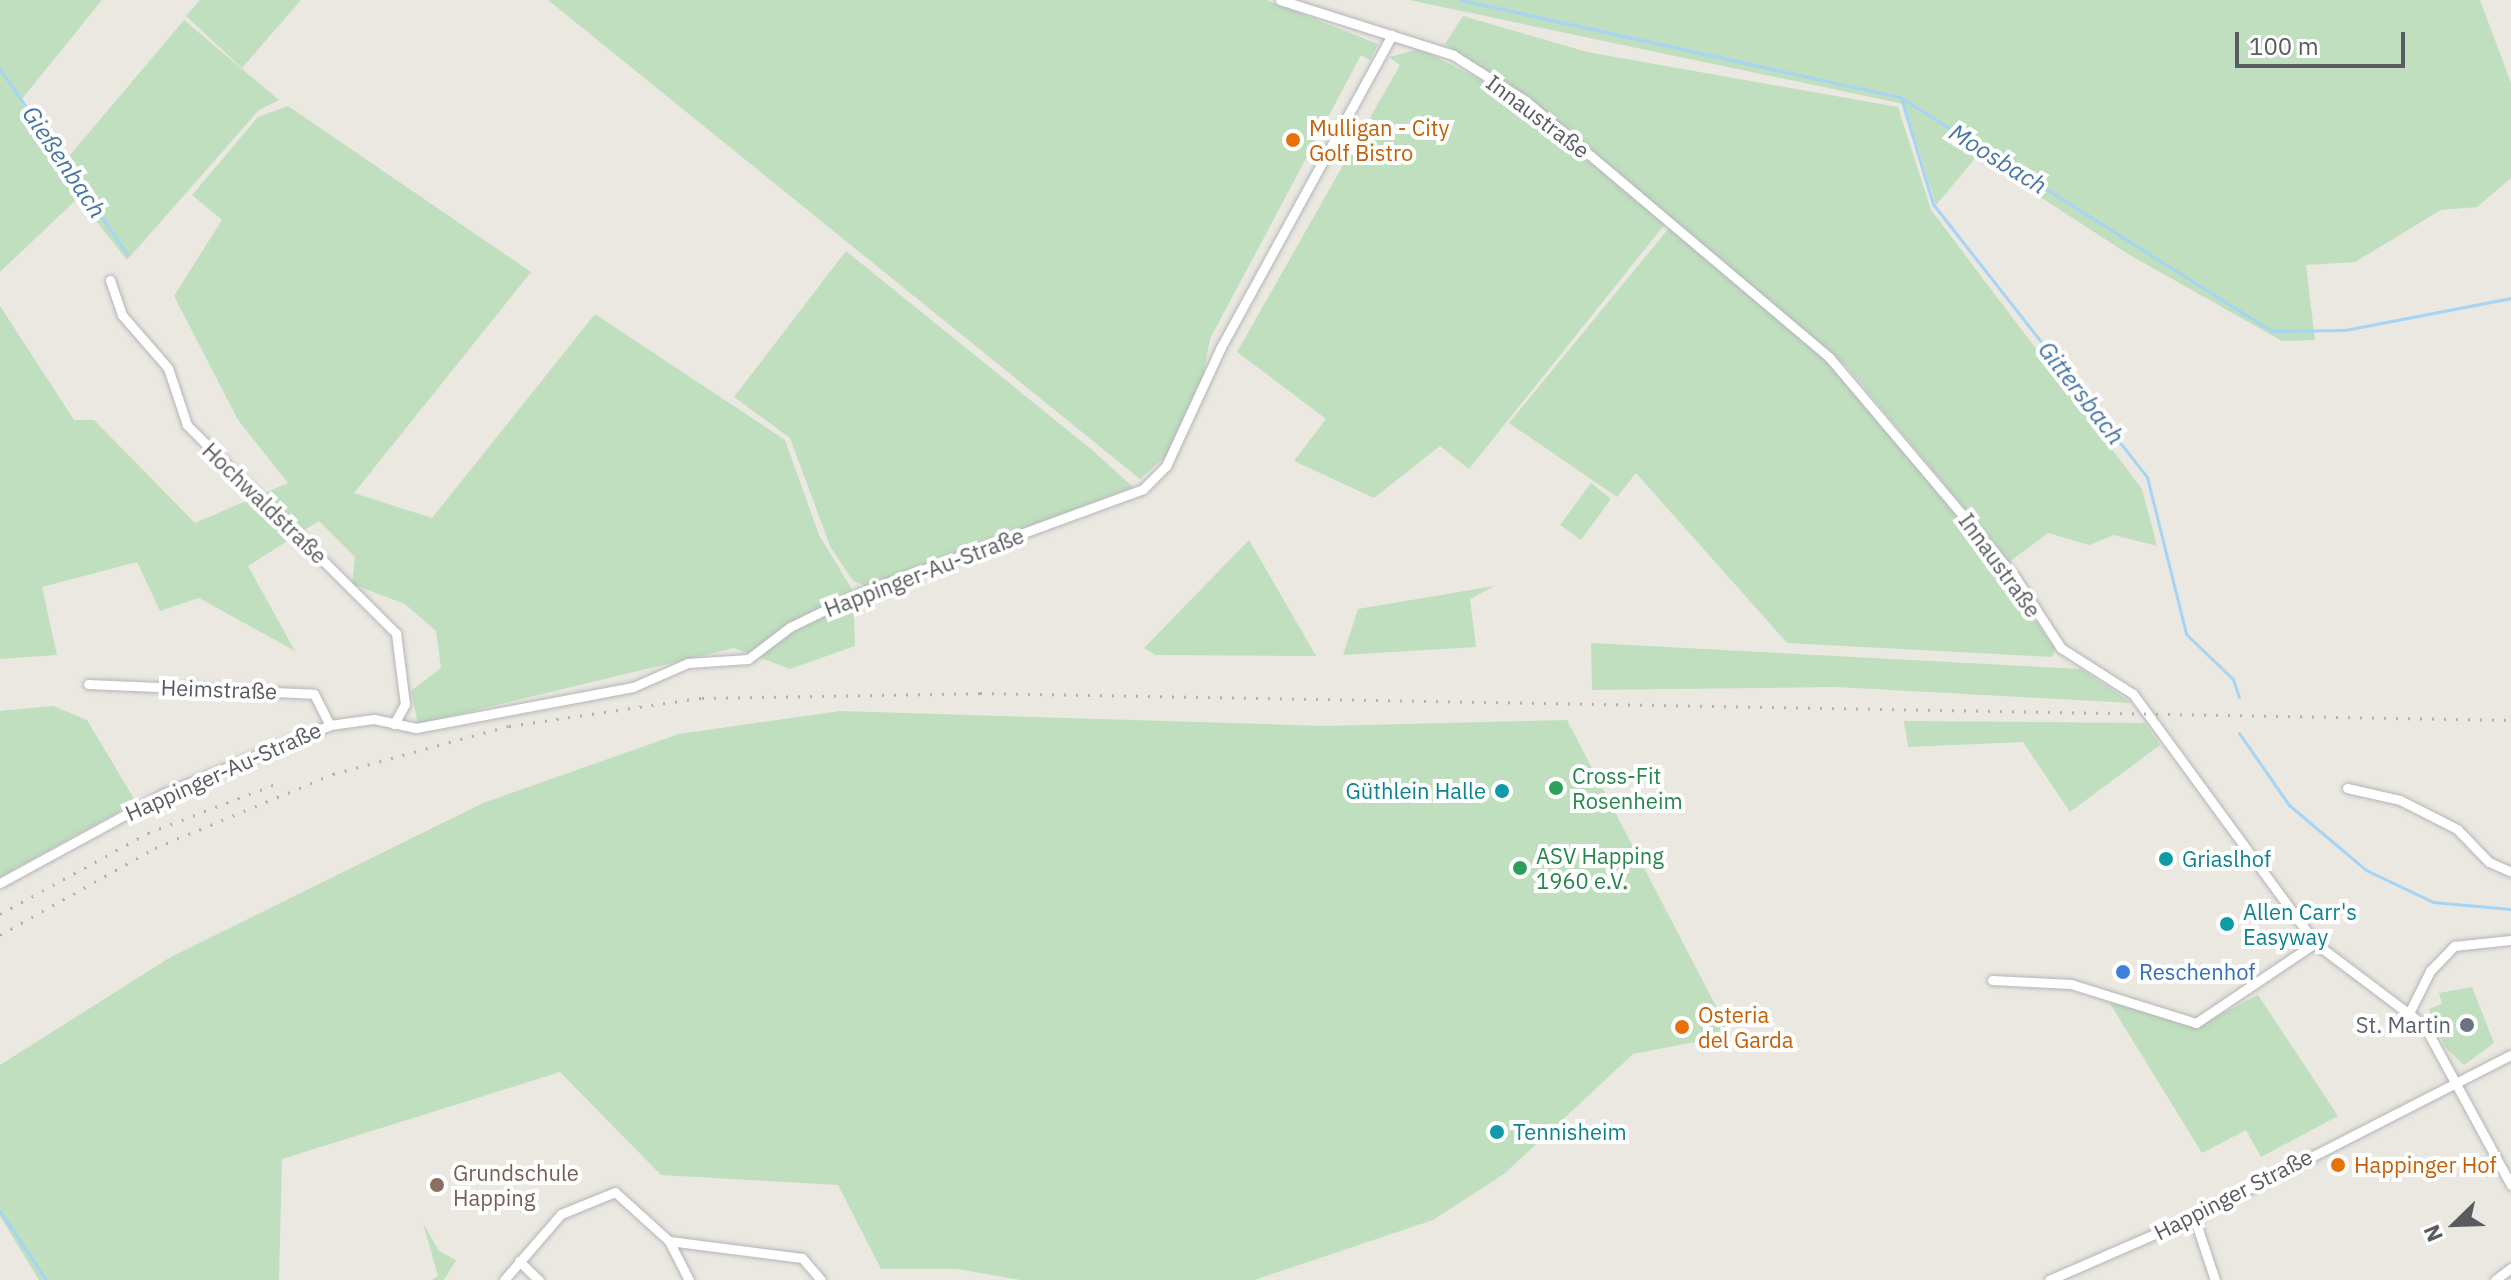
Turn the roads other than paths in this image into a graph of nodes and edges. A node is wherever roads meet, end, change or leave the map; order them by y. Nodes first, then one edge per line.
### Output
1 (1280, 0) edge
2 (1392, 35) junction
3 (110, 280) dead end
4 (88, 684) dead end
5 (394, 724) junction
6 (330, 725) junction
7 (2347, 788) dead end
8 (2511, 872) edge
9 (0, 883) edge
10 (2511, 940) edge
11 (2315, 943) junction
12 (1992, 980) dead end
13 (2409, 1013) junction
14 (2511, 1055) edge
15 (2457, 1080) junction
16 (2511, 1185) edge
17 (2194, 1217) junction
18 (669, 1241) junction
19 (519, 1261) junction
20 (2511, 1268) edge
21 (504, 1280) edge
22 (539, 1280) edge
23 (689, 1280) edge
24 (821, 1280) edge
25 (2049, 1280) edge
26 (2215, 1280) edge
27 (2495, 1280) edge

1 - 2 street, Innaustraße
2 - 5 street, Happinger-Au-Straße
2 - 11 street, Innaustraße
3 - 5 street, Hochwaldstraße
4 - 6 street, Heimstraße
5 - 6 street, Happinger-Au-Straße
6 - 9 street, Happinger-Au-Straße
7 - 8 street
10 - 13 street
11 - 12 street
11 - 13 street, Innaustraße
13 - 15 street, Innaustraße
14 - 15 street, Happinger Straße
15 - 16 street, Innaustraße
15 - 17 street, Happinger Straße
17 - 25 street, Happinger Straße
17 - 26 street
18 - 19 street
18 - 23 street
18 - 24 street
19 - 21 street
19 - 22 street
20 - 27 street

